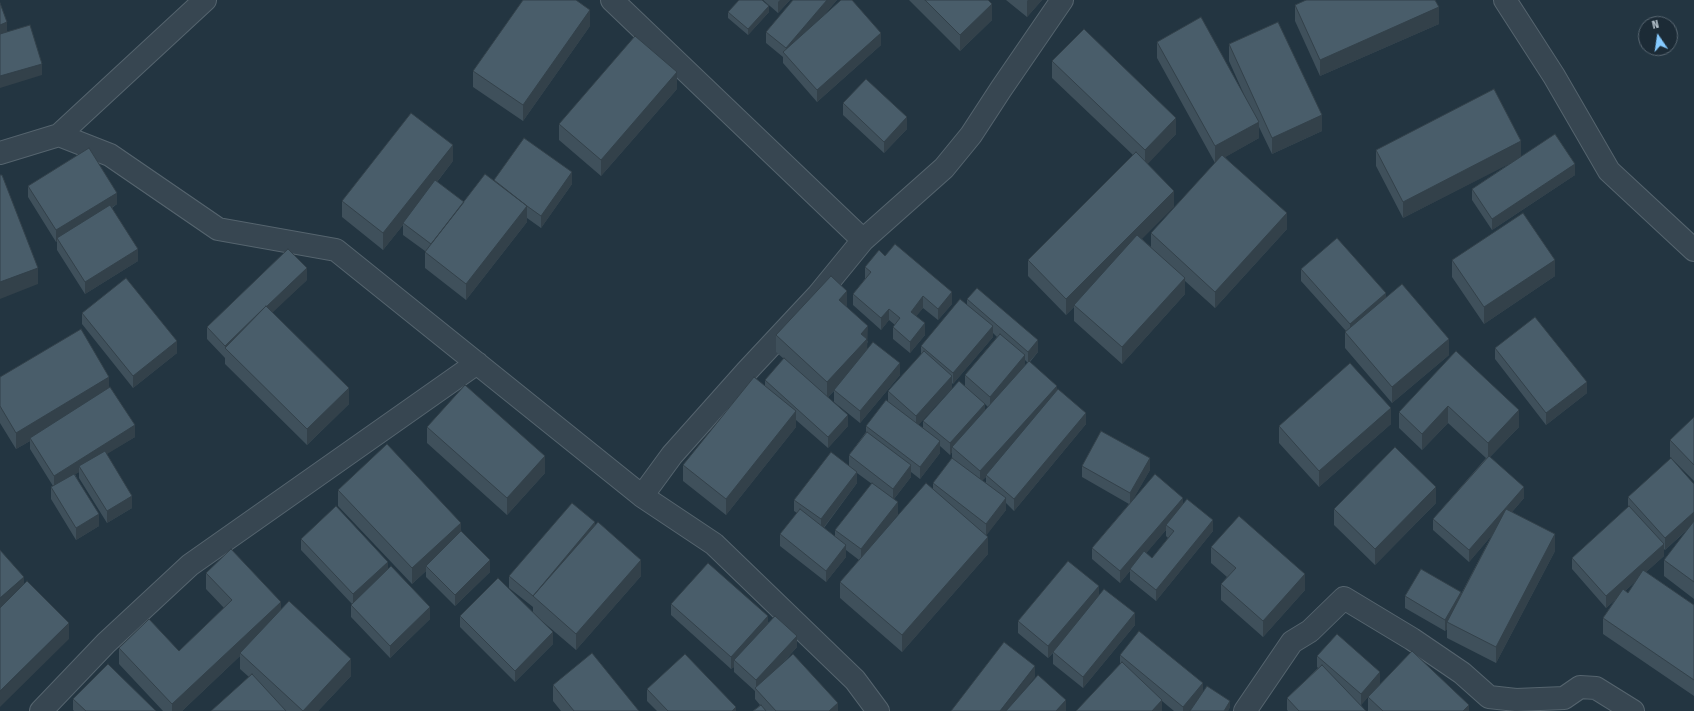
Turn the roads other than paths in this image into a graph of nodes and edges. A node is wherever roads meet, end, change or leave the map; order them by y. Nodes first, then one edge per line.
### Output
1 (205, 0) edge
2 (612, 0) edge
3 (1062, 0) edge
4 (1505, 0) edge
5 (59, 135) junction
6 (0, 153) edge
7 (864, 240) junction
8 (1694, 250) edge
9 (477, 363) junction
10 (642, 496) junction
11 (41, 711) edge
12 (878, 711) edge
13 (1245, 711) edge
14 (1633, 711) edge

1 - 5 street
2 - 7 street
3 - 7 street
4 - 8 street
5 - 6 street
5 - 9 street
7 - 10 street
9 - 10 street
9 - 11 street
10 - 12 street
13 - 14 street

